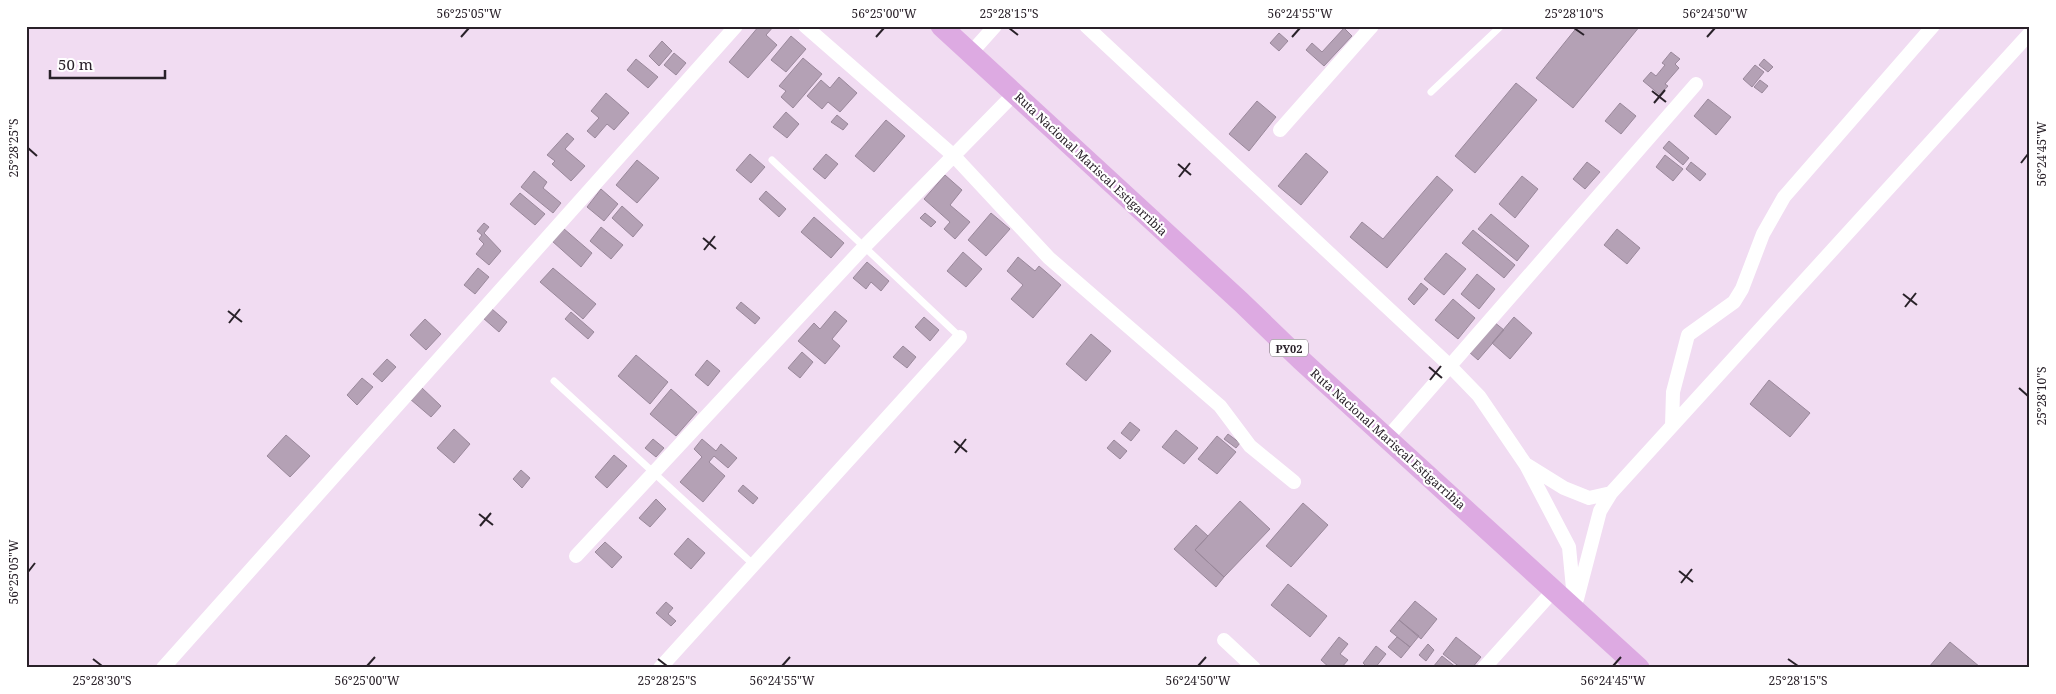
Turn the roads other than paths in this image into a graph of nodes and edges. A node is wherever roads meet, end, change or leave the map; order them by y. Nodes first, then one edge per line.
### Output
1 (736, 26) edge
2 (805, 26) edge
3 (940, 26) edge
4 (995, 26) edge
5 (1086, 26) edge
6 (1372, 26) edge
7 (1501, 26) edge
8 (1933, 26) edge
9 (2030, 33) edge
10 (970, 54) junction
11 (1696, 84) dead end
12 (1431, 92) dead end
13 (1014, 94) junction
14 (1280, 130) dead end
15 (954, 156) junction
16 (772, 160) dead end
17 (864, 247) junction
18 (960, 337) joint
19 (1449, 365) junction
20 (554, 381) dead end
21 (1672, 426) junction
22 (1387, 438) junction
23 (1526, 465) junction
24 (653, 473) junction
25 (1294, 482) dead end
26 (1611, 493) junction
27 (576, 556) dead end
28 (754, 566) junction
29 (1554, 590) junction
30 (1575, 609) junction
31 (1224, 640) dead end
32 (163, 668) edge
33 (660, 668) edge
34 (1254, 668) edge
35 (1484, 668) edge
36 (1639, 668) edge

1 - 32 street
2 - 15 street
3 - 10 main road, Ruta Nacional Mariscal Estigarribia / PY02
4 - 10 street
5 - 19 street
6 - 14 street
7 - 12 lane
8 - 21 street
9 - 21 street
10 - 13 main road, Ruta Nacional Mariscal Estigarribia / PY02
11 - 19 street
13 - 15 street
13 - 22 main road, Ruta Nacional Mariscal Estigarribia / PY02
15 - 17 street
15 - 25 street
16 - 17 lane
17 - 18 lane
17 - 24 street
18 - 28 street
19 - 22 street
19 - 23 street
20 - 24 lane
21 - 26 street
22 - 29 main road, Ruta Nacional Mariscal Estigarribia / PY02
23 - 26 street
23 - 30 street
24 - 27 street
24 - 28 lane
26 - 30 street
28 - 33 street
29 - 30 main road, Ruta Nacional Mariscal Estigarribia / PY02
29 - 35 street
30 - 36 main road, Ruta Nacional Mariscal Estigarribia / PY02
31 - 34 street

